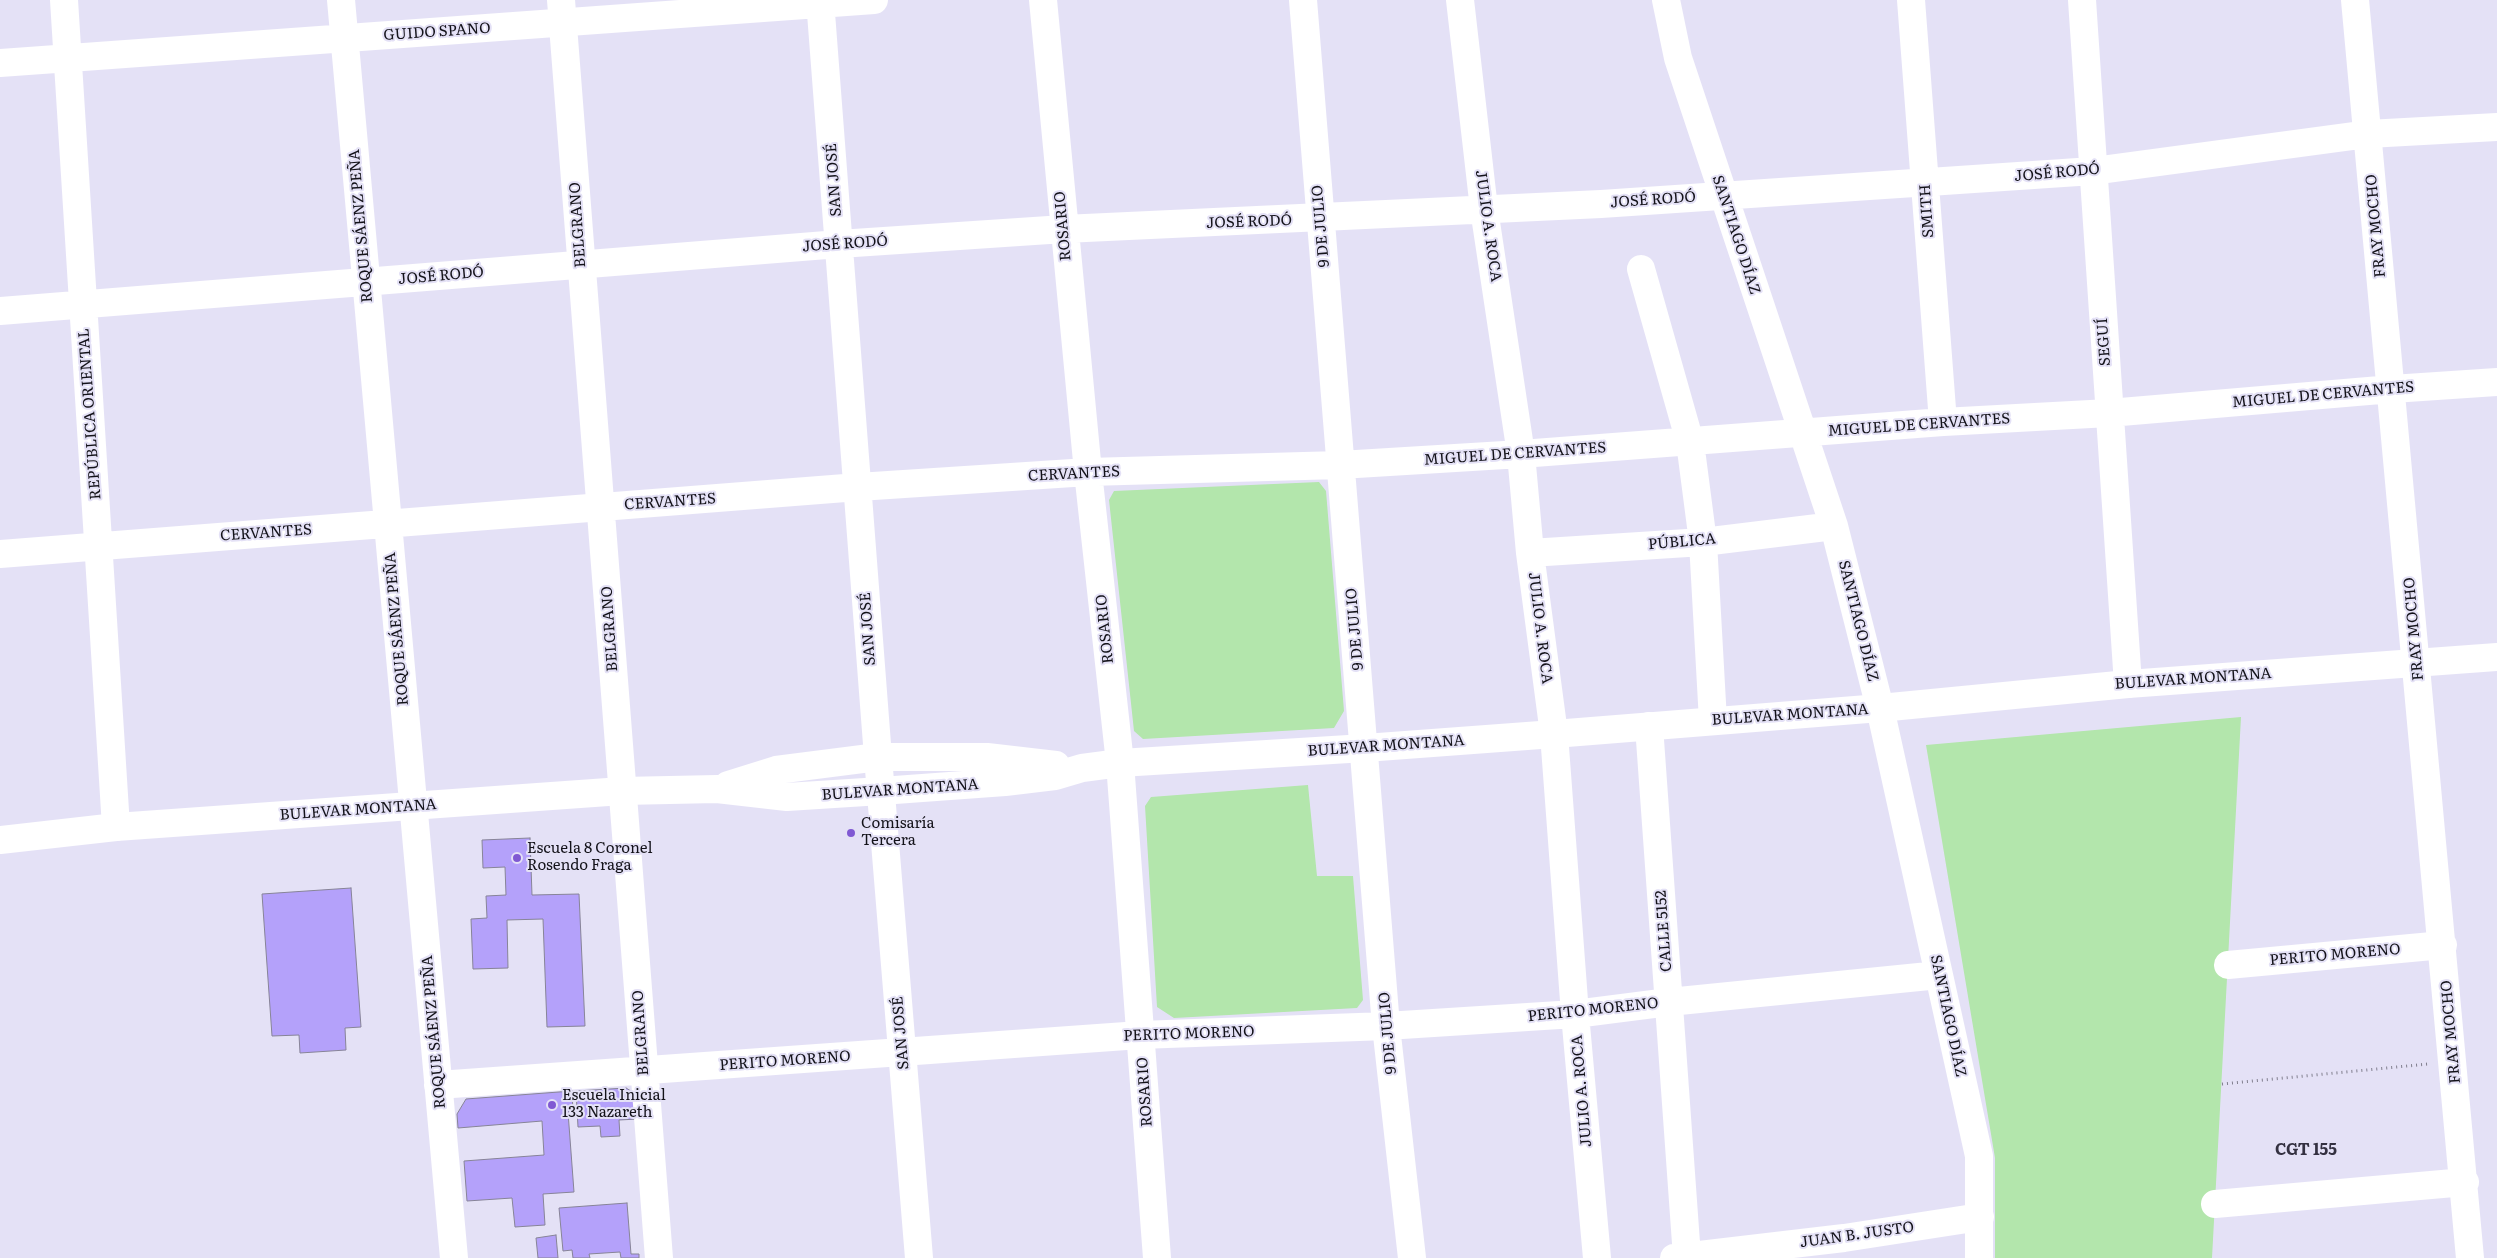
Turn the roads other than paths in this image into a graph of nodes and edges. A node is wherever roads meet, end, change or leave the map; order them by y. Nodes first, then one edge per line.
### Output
1 (64, 0) edge
2 (341, 0) edge
3 (874, 0) edge
4 (1043, 0) edge
5 (1303, 0) edge
6 (1460, 0) edge
7 (1666, 0) edge
8 (1911, 0) edge
9 (2082, 0) edge
10 (2355, 0) edge
11 (820, 2) edge
12 (562, 11) edge
13 (345, 38) junction
14 (67, 58) junction
15 (0, 63) edge
16 (2497, 127) edge
17 (2368, 134) junction
18 (2093, 171) junction
19 (1925, 183) junction
20 (1722, 195) junction
21 (1484, 209) junction
22 (1321, 218) junction
23 (1064, 230) junction
24 (839, 244) junction
25 (581, 264) junction
26 (1641, 268) dead end
27 (366, 282) junction
28 (83, 304) junction
29 (0, 311) edge
30 (2497, 382) edge
31 (2392, 389) junction
32 (2109, 413) junction
33 (1943, 422) junction
34 (1803, 433) junction
35 (1690, 442) junction
36 (1521, 454) junction
37 (1340, 465) junction
38 (1088, 472) junction
39 (858, 487) junction
40 (600, 507) junction
41 (388, 524) junction
42 (1834, 526) junction
43 (1703, 542) junction
44 (98, 546) junction
45 (1530, 553) junction
46 (0, 554) edge
47 (2497, 658) edge
48 (2417, 663) junction
49 (2128, 684) junction
50 (1880, 708) junction
51 (1713, 721) junction
52 (1649, 726) junction
53 (1554, 734) junction
54 (1365, 748) junction
55 (878, 757) junction
56 (1120, 763) junction
57 (1082, 768) junction
58 (717, 789) junction
59 (622, 791) junction
60 (881, 791) junction
61 (413, 806) junction
62 (116, 827) junction
63 (0, 840) edge
64 (2443, 945) junction
65 (2228, 966) dead end
66 (1939, 975) junction
67 (1669, 1002) junction
68 (1575, 1014) junction
69 (1386, 1026) junction
70 (1140, 1035) junction
71 (903, 1052) junction
72 (644, 1070) junction
73 (438, 1085) junction
74 (2465, 1182) junction
75 (2215, 1204) dead end
76 (1980, 1217) junction
77 (1845, 1248) edge
78 (1681, 1257) edge
79 (454, 1258) edge
80 (658, 1258) edge
81 (919, 1258) edge
82 (1157, 1258) edge
83 (1412, 1258) edge
84 (1597, 1258) edge
85 (1979, 1258) edge
86 (2470, 1258) edge

1 - 14 street, REPÚBLICA ORIENTAL
2 - 13 street, ROQUE SÁENZ PEÑA
3 - 11 street, GUIDO SPANO
4 - 23 street, ROSARIO
5 - 22 street, 9 DE JULIO
6 - 21 street, JULIO A. ROCA
7 - 20 street, SANTIAGO DÍAZ
8 - 19 street, SMITH
9 - 18 street, SEGUÍ
10 - 17 street, FRAY MOCHO
11 - 12 street, GUIDO SPANO
11 - 24 street, SAN JOSÉ
12 - 13 street, GUIDO SPANO
12 - 25 street, BELGRANO
13 - 14 street, GUIDO SPANO
13 - 27 street, ROQUE SÁENZ PEÑA
14 - 15 street, GUIDO SPANO
14 - 28 street, REPÚBLICA ORIENTAL
16 - 17 street, JOSÉ RODÓ
17 - 18 street, JOSÉ RODÓ
17 - 31 street, FRAY MOCHO
18 - 19 street, JOSÉ RODÓ
18 - 32 street, SEGUÍ
19 - 20 street, JOSÉ RODÓ
19 - 33 street, SMITH
20 - 21 street, JOSÉ RODÓ
20 - 34 street, SANTIAGO DÍAZ
21 - 22 street, JOSÉ RODÓ
21 - 36 street, JULIO A. ROCA
22 - 23 street, JOSÉ RODÓ
22 - 37 street, 9 DE JULIO
23 - 24 street, JOSÉ RODÓ
23 - 38 street, ROSARIO
24 - 25 street, JOSÉ RODÓ
24 - 39 street, SAN JOSÉ
25 - 27 street, JOSÉ RODÓ
25 - 40 street, BELGRANO
26 - 35 street
27 - 28 street, JOSÉ RODÓ
27 - 41 street, ROQUE SÁENZ PEÑA
28 - 29 street, JOSÉ RODÓ
28 - 44 street, REPÚBLICA ORIENTAL
30 - 31 street, MIGUEL DE CERVANTES
31 - 32 street, MIGUEL DE CERVANTES
31 - 48 street, FRAY MOCHO
32 - 33 street, MIGUEL DE CERVANTES
32 - 49 street, SEGUÍ
33 - 34 street, MIGUEL DE CERVANTES
34 - 35 street, MIGUEL DE CERVANTES
34 - 42 street, SANTIAGO DÍAZ
35 - 36 street, MIGUEL DE CERVANTES
35 - 43 street
36 - 37 street, MIGUEL DE CERVANTES
36 - 45 street, JULIO A. ROCA
37 - 38 street, CERVANTES
37 - 54 street, 9 DE JULIO
38 - 39 street, CERVANTES
38 - 56 street, ROSARIO
39 - 40 street, CERVANTES
39 - 55 street, SAN JOSÉ
40 - 41 street, CERVANTES
40 - 59 street, BELGRANO
41 - 44 street, CERVANTES
41 - 61 street, ROQUE SÁENZ PEÑA
42 - 43 street, PÚBLICA
42 - 50 street, SANTIAGO DÍAZ
43 - 45 street, PÚBLICA
43 - 51 street
44 - 46 street, CERVANTES
44 - 62 street, REPÚBLICA ORIENTAL
45 - 53 street, JULIO A. ROCA
47 - 48 street, BULEVAR MONTANA
48 - 49 street, BULEVAR MONTANA
48 - 64 street, FRAY MOCHO
49 - 50 street, BULEVAR MONTANA
50 - 51 street, BULEVAR MONTANA
50 - 66 street, SANTIAGO DÍAZ
51 - 52 street, BULEVAR MONTANA
52 - 53 street, BULEVAR MONTANA
52 - 67 street, CALLE 5152
53 - 54 street, BULEVAR MONTANA
53 - 68 street, JULIO A. ROCA
54 - 56 street, BULEVAR MONTANA
54 - 69 street, 9 DE JULIO
55 - 57 street, BULEVAR MONTANA
55 - 58 street, BULEVAR MONTANA
55 - 60 street, SAN JOSÉ
56 - 57 street, BULEVAR MONTANA
56 - 70 street, ROSARIO
57 - 60 street, BULEVAR MONTANA
58 - 59 street, BULEVAR MONTANA
58 - 60 street, BULEVAR MONTANA
59 - 61 street, BULEVAR MONTANA
59 - 72 street, BELGRANO
60 - 71 street, SAN JOSÉ
61 - 62 street, BULEVAR MONTANA
61 - 73 street, ROQUE SÁENZ PEÑA
62 - 63 street, BULEVAR MONTANA
64 - 65 street, PERITO MORENO
64 - 74 street, FRAY MOCHO
66 - 67 street, PERITO MORENO
66 - 76 street, SANTIAGO DÍAZ
67 - 68 street, PERITO MORENO
67 - 78 street, CALLE 5152
68 - 69 street, PERITO MORENO
68 - 84 street, JULIO A. ROCA
69 - 70 street, PERITO MORENO
69 - 83 street, 9 DE JULIO
70 - 71 street, PERITO MORENO
70 - 82 street, ROSARIO
71 - 72 street, PERITO MORENO
71 - 81 street, SAN JOSÉ
72 - 73 street, PERITO MORENO
72 - 80 street, BELGRANO
73 - 79 street, ROQUE SÁENZ PEÑA
74 - 75 street
74 - 86 street, FRAY MOCHO
76 - 77 street, JUAN B. JUSTO
76 - 85 street, SANTIAGO DÍAZ
77 - 78 street, JUAN B. JUSTO

